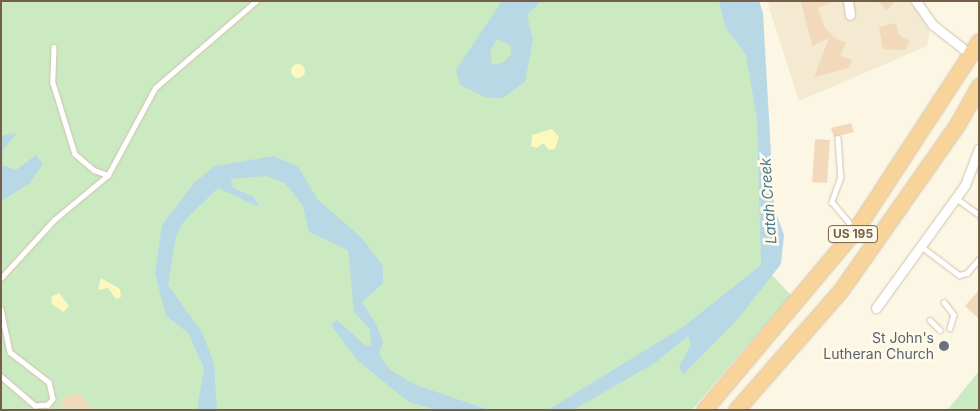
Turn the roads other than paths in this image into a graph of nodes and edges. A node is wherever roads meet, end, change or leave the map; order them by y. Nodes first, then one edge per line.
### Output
1 (256, 1) edge
2 (848, 1) edge
3 (916, 1) edge
4 (850, 15) dead end
5 (979, 42) edge
6 (54, 47) dead end
7 (971, 55) junction
8 (979, 86) edge
9 (838, 138) dead end
10 (979, 150) edge
11 (972, 160) junction
12 (979, 169) edge
13 (108, 175) junction
14 (956, 197) junction
15 (979, 215) edge
16 (856, 230) junction
17 (921, 246) junction
18 (979, 259) edge
19 (1, 278) edge
20 (944, 302) dead end
21 (876, 308) dead end
22 (1, 309) edge
23 (930, 320) dead end
24 (950, 328) dead end
25 (940, 330) dead end
26 (1, 378) edge
27 (704, 410) edge
28 (736, 410) edge

1 - 13 lane
2 - 4 street
3 - 7 street
5 - 7 highway, US 195
6 - 13 lane
7 - 16 highway, US 195
8 - 28 highway, US 195
9 - 16 lane
10 - 11 street
11 - 12 lane
11 - 14 street
13 - 19 lane
14 - 15 lane
14 - 17 street
16 - 27 highway, US 195
17 - 18 lane
17 - 21 street
20 - 24 lane
22 - 26 lane
23 - 25 lane

